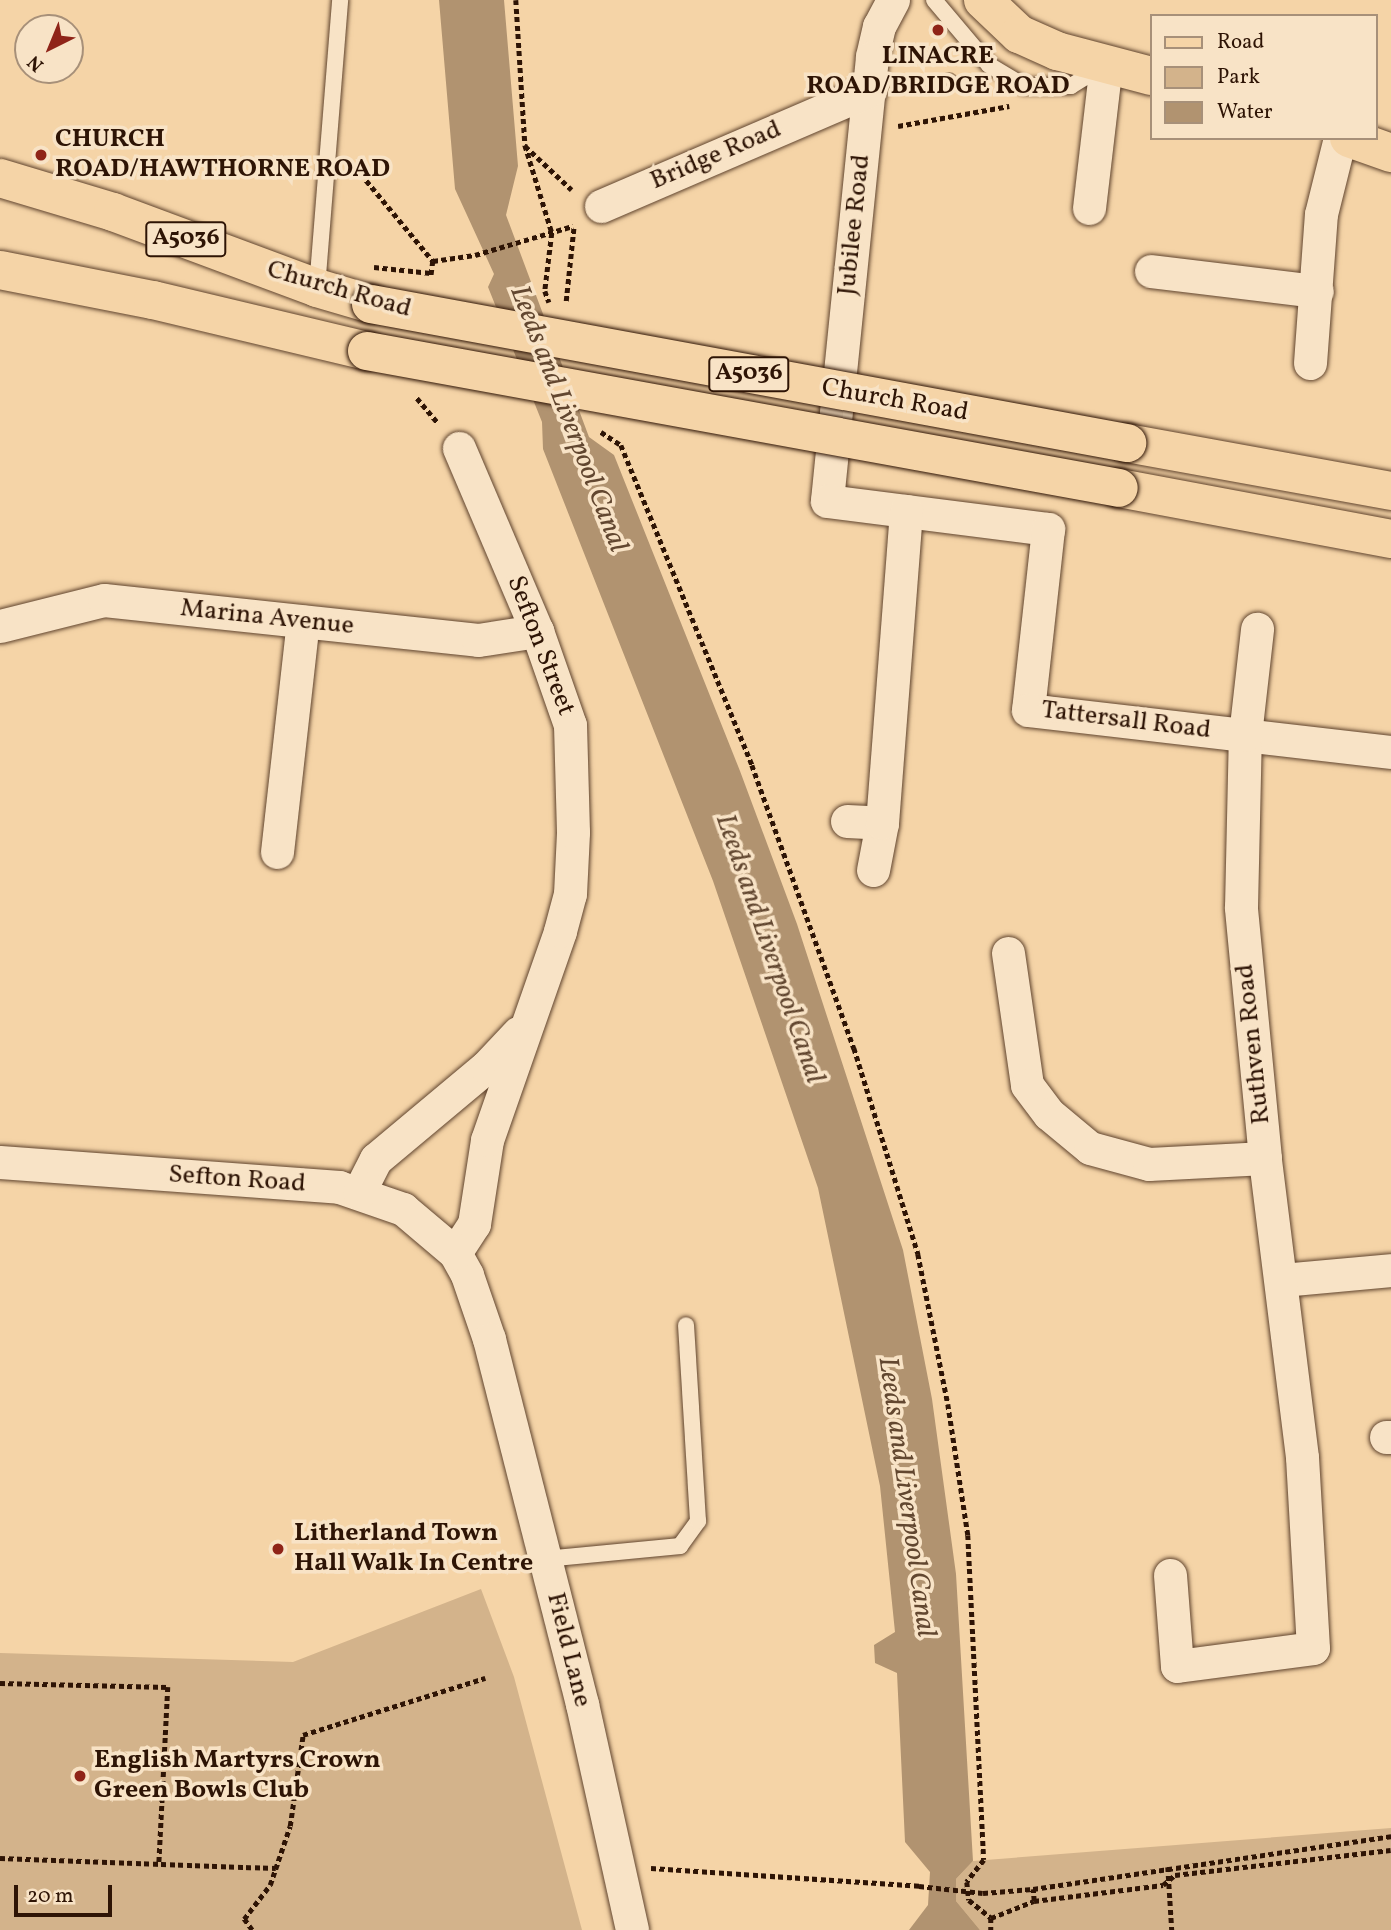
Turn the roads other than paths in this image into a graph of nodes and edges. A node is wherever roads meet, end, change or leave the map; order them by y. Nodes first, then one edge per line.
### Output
1 (340, 0) edge
2 (934, 0) edge
3 (983, 0) edge
4 (891, 1) edge
5 (1106, 64) junction
6 (1150, 76) edge
7 (870, 90) junction
8 (1340, 140) edge
9 (1355, 140) edge
10 (1391, 153) edge
11 (0, 178) edge
12 (1089, 208) dead end
13 (590, 209) road end
14 (0, 270) edge
15 (1152, 271) dead end
16 (317, 288) junction
17 (1317, 291) junction
18 (839, 360) joint
19 (1310, 363) dead end
20 (459, 448) dead end
21 (1391, 491) edge
22 (906, 511) junction
23 (1391, 539) edge
24 (303, 621) junction
25 (0, 626) edge
26 (1257, 629) dead end
27 (537, 631) junction
28 (1245, 735) junction
29 (1391, 752) edge
30 (847, 821) dead end
31 (883, 823) junction
32 (277, 852) dead end
33 (873, 870) dead end
34 (1008, 953) dead end
35 (530, 1017) junction
36 (1265, 1158) junction
37 (0, 1162) edge
38 (359, 1192) junction
39 (455, 1253) junction
40 (1391, 1270) edge
41 (1282, 1280) junction
42 (686, 1325) dead end
43 (545, 1559) junction
44 (1170, 1576) dead end
45 (632, 1930) edge

1 - 16 lane
2 - 5 lane
3 - 5 main road
4 - 7 street, Jubilee Road
5 - 6 main road
5 - 12 street
7 - 13 street, Bridge Road
7 - 18 street, Jubilee Road
8 - 17 street
9 - 10 main road
11 - 16 main road, Church Road / A5036
14 - 23 main road, Church Road / A5036, bridge
15 - 17 street
16 - 21 main road, Church Road / A5036, bridge
17 - 19 street
18 - 22 street, Tattersall Road
20 - 27 street, Sefton Street
22 - 28 street, Tattersall Road
22 - 31 street
24 - 25 street, Marina Avenue
24 - 27 street, Marina Avenue
24 - 32 street
26 - 28 street, Ruthven Road
27 - 35 street, Sefton Street
28 - 29 street, Tattersall Road
28 - 36 street, Ruthven Road
30 - 31 street
31 - 33 street
34 - 36 street
35 - 38 street, Sefton Street
35 - 39 street, Sefton Street
36 - 41 street, Ruthven Road
37 - 38 street, Sefton Road
38 - 39 street, Sefton Road
39 - 43 street, Field Lane
40 - 41 street
41 - 44 street, Ruthven Road
42 - 43 lane
43 - 45 street, Field Lane

